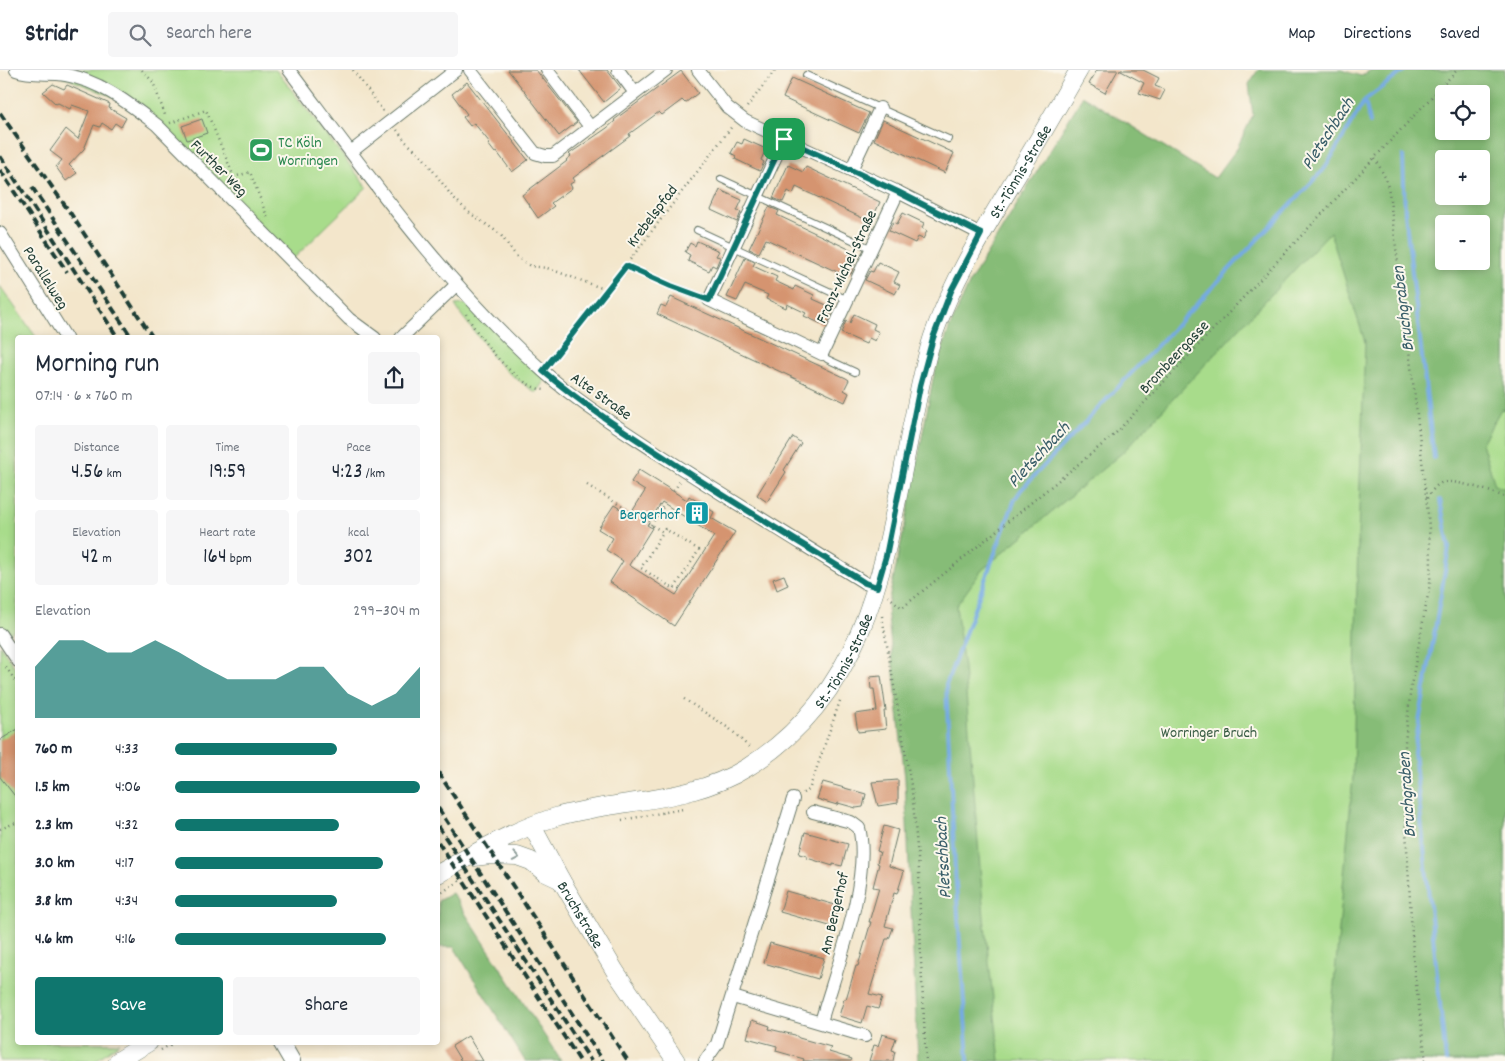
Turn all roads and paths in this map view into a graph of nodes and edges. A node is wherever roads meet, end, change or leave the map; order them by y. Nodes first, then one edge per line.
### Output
1 (16, 70) edge
2 (142, 70) edge
3 (288, 70) edge
4 (353, 70) edge
5 (456, 70) edge
6 (470, 70) edge
7 (547, 70) edge
8 (618, 70) edge
9 (666, 70) edge
10 (698, 70) edge
11 (775, 70) edge
12 (1079, 70) edge
13 (1457, 70) edge
14 (806, 75) dead end
15 (635, 93) junction
16 (880, 108) junction
17 (165, 115) dead end
18 (739, 117) junction
19 (391, 122) junction
20 (168, 123) dead end
21 (591, 128) junction
22 (784, 139) junction
23 (948, 139) dead end
24 (351, 152) junction
25 (1375, 158) junction
26 (850, 170) junction
27 (721, 179) dead end
28 (898, 192) junction
29 (758, 197) junction
30 (268, 219) dead end
31 (697, 230) dead end
32 (0, 233) edge
33 (981, 234) junction
34 (734, 247) junction
35 (872, 249) junction
36 (626, 266) junction
37 (456, 285) junction
38 (671, 286) joint
39 (607, 290) junction
40 (709, 300) junction
41 (848, 300) junction
42 (464, 310) dead end
43 (64, 335) edge
44 (371, 335) edge
45 (404, 335) edge
46 (822, 354) junction
47 (543, 371) junction
48 (855, 372) dead end
49 (559, 385) junction
50 (588, 485) dead end
51 (1505, 497) edge
52 (1426, 499) junction
53 (665, 504) dead end
54 (631, 512) dead end
55 (663, 532) junction
56 (877, 587) junction
57 (882, 616) dead end
58 (0, 634) edge
59 (15, 656) edge
60 (4, 665) dead end
61 (836, 680) junction
62 (15, 681) edge
63 (684, 700) dead end
64 (760, 759) junction
65 (793, 799) joint
66 (813, 812) dead end
67 (15, 823) edge
68 (532, 826) junction
69 (0, 829) edge
70 (467, 858) junction
71 (440, 873) edge
72 (561, 880) junction
73 (733, 998) junction
74 (820, 1022) junction
75 (865, 1036) dead end
76 (128, 1045) edge
77 (144, 1045) edge
78 (283, 1045) edge
79 (117, 1061) edge
80 (292, 1061) edge
81 (676, 1061) edge
82 (705, 1061) edge
83 (926, 1061) edge
84 (1426, 1061) edge

1 - 44 street, Further Weg
2 - 17 path
3 - 24 street, Alte Straße
4 - 19 path
5 - 19 street
6 - 21 street
7 - 21 street
8 - 15 street
9 - 15 street
10 - 18 street
11 - 18 path, Krebelspfad
12 - 33 main road, St.-Tönnis-Straße
13 - 25 path, Brombeergasse
14 - 16 lane
15 - 21 street
16 - 23 lane
16 - 26 street
18 - 22 street
18 - 36 path, Krebelspfad
19 - 24 street
19 - 39 path
20 - 30 path
22 - 26 street
22 - 29 street
24 - 37 street, Alte Straße
25 - 52 path
25 - 56 path, Brombeergasse
26 - 28 street
27 - 29 lane
28 - 33 street
28 - 35 street, Franz-Michel-Straße
29 - 34 street
29 - 35 lane
31 - 34 lane
32 - 43 street, Parallelweg
33 - 56 main road, St.-Tönnis-Straße
34 - 40 street
34 - 41 lane
35 - 41 street, Franz-Michel-Straße
36 - 38 path
36 - 39 path, Krebelspfad
37 - 45 street
37 - 47 street, Alte Straße
38 - 40 lane
39 - 47 path, Krebelspfad
40 - 46 street
41 - 46 street, Franz-Michel-Straße
42 - 49 path
46 - 48 lane
47 - 49 street, Alte Straße
49 - 56 street, Alte Straße
50 - 54 path
51 - 52 path
52 - 84 path
53 - 55 path
55 - 55 path
56 - 61 main road, St.-Tönnis-Straße
57 - 83 path
58 - 59 street
60 - 62 path
61 - 64 main road, St.-Tönnis-Straße
61 - 65 path
63 - 64 path
64 - 68 main road, St.-Tönnis-Straße
65 - 73 street
66 - 74 street, Am Bergerhof
67 - 69 path
68 - 70 main road
68 - 72 main road, Bruchstraße
70 - 71 main road
70 -> 72 main road
72 - 81 main road, Bruchstraße
73 - 74 street
73 - 82 street
74 - 75 street
76 - 79 main road
77 - 79 main road
78 - 80 street

